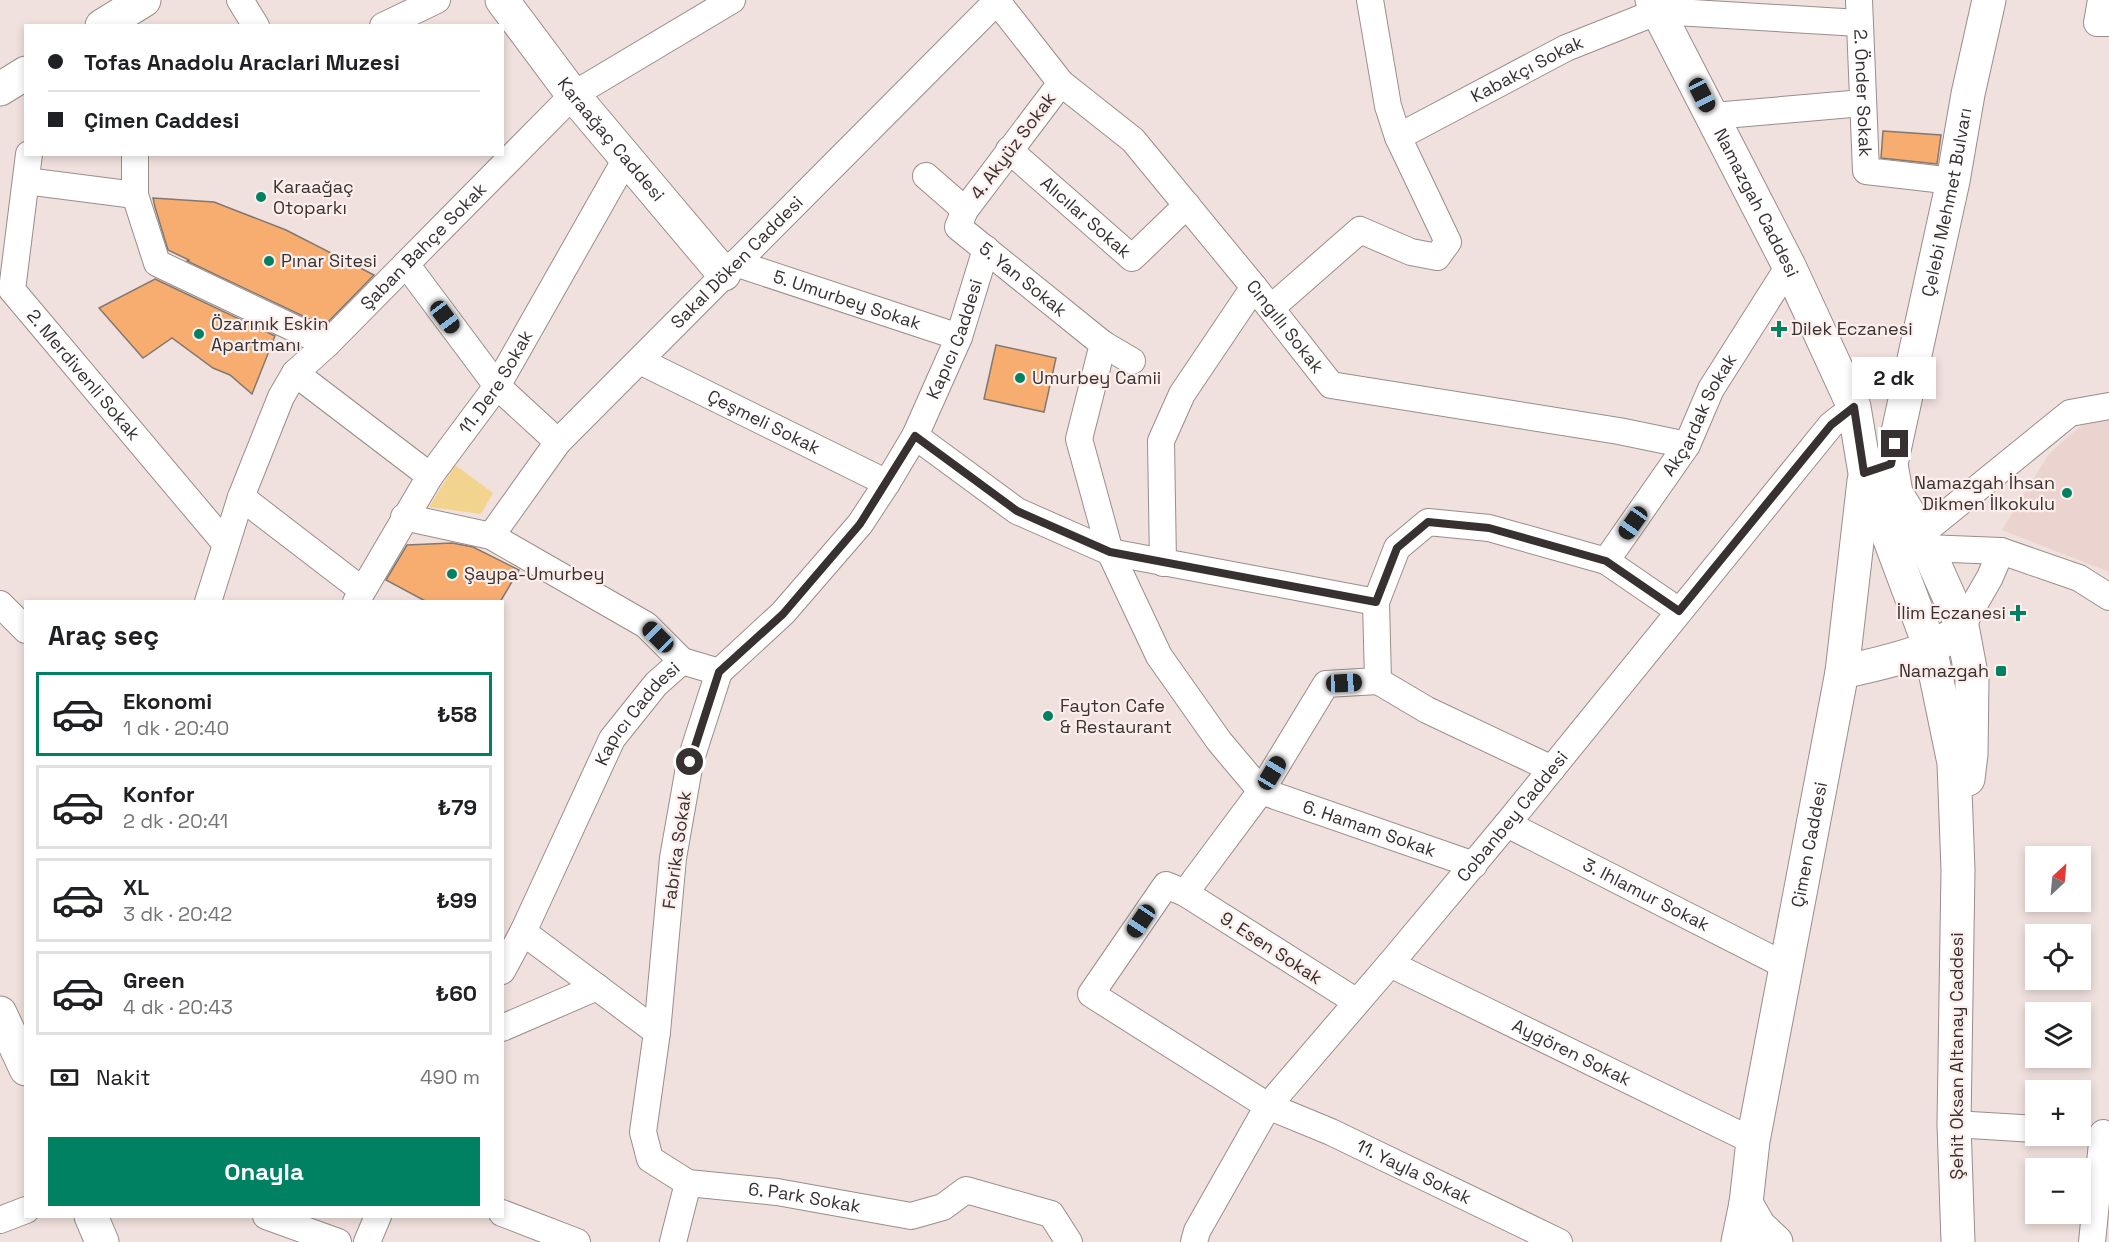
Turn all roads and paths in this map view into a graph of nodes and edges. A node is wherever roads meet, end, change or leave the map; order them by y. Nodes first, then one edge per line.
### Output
1 (240, 0) edge
2 (437, 0) edge
3 (502, 0) edge
4 (732, 0) edge
5 (1370, 0) edge
6 (1989, 0) edge
7 (2101, 0) edge
8 (997, 1) edge
9 (1656, 5) edge
10 (1859, 11) edge
11 (2109, 23) edge
12 (255, 24) edge
13 (387, 24) edge
14 (24, 74) edge
15 (1061, 83) junction
16 (0, 89) edge
17 (573, 95) junction
18 (1863, 104) junction
19 (1713, 116) junction
20 (1398, 137) junction
21 (1009, 150) junction
22 (29, 156) edge
23 (135, 156) edge
24 (627, 157) junction
25 (927, 176) dead end
26 (26, 181) junction
27 (1953, 181) junction
28 (135, 195) junction
29 (1187, 205) junction
30 (965, 210) junction
31 (986, 249) junction
32 (406, 264) junction
33 (1790, 266) junction
34 (730, 269) junction
35 (1254, 287) junction
36 (4, 290) edge
37 (1271, 308) junction
38 (959, 337) junction
39 (327, 344) junction
40 (1103, 344) junction
41 (640, 361) junction
42 (1132, 361) dead end
43 (295, 373) junction
44 (497, 387) junction
45 (1903, 404) joint
46 (2109, 406) edge
47 (1854, 407) junction
48 (915, 436) junction
49 (558, 442) junction
50 (1687, 445) junction
51 (1878, 469) junction
52 (430, 476) junction
53 (887, 483) junction
54 (241, 497) junction
55 (404, 517) junction
56 (491, 536) junction
57 (1924, 541) junction
58 (225, 543) junction
59 (2001, 551) junction
60 (1110, 552) junction
61 (1606, 561) junction
62 (1163, 562) junction
63 (359, 596) edge
64 (2109, 597) edge
65 (209, 600) edge
66 (1376, 602) junction
67 (0, 604) edge
68 (1679, 611) junction
69 (1962, 626) junction
70 (24, 628) edge
71 (1930, 647) junction
72 (682, 661) junction
73 (719, 672) junction
74 (1842, 672) junction
75 (1378, 681) junction
76 (1552, 769) junction
77 (1261, 791) junction
78 (1507, 824) junction
79 (1473, 865) junction
80 (1958, 870) junction
81 (1185, 893) junction
82 (523, 932) junction
83 (1390, 964) junction
84 (1786, 966) junction
85 (504, 967) edge
86 (597, 987) junction
87 (1356, 1002) junction
88 (0, 1013) edge
89 (504, 1027) edge
90 (657, 1032) junction
91 (24, 1065) edge
92 (1268, 1106) junction
93 (1954, 1124) junction
94 (2025, 1128) edge
95 (2098, 1132) edge
96 (1753, 1141) junction
97 (688, 1183) junction
98 (1746, 1203) junction
99 (24, 1211) edge
100 (504, 1213) edge
101 (93, 1218) edge
102 (272, 1218) edge
103 (377, 1218) edge
104 (0, 1220) edge
105 (1202, 1238) edge
106 (102, 1242) edge
107 (338, 1242) edge
108 (367, 1242) edge
109 (577, 1242) edge
110 (673, 1242) edge
111 (1069, 1242) edge
112 (1559, 1242) edge
113 (1738, 1242) edge
114 (1776, 1242) edge
115 (1958, 1242) edge
116 (2092, 1242) edge

1 - 12 street
2 - 13 street
3 - 17 main road, Karaağaç Caddesi
4 - 17 street, Şaban Bahçe Sokak
5 - 20 street
6 - 27 main road, Çelebi Mehmet Bulvarı
7 - 11 street
8 - 15 street, Cıngıllı Sokak
8 - 34 street, Sakal Döken Caddesi
9 - 10 street
9 - 19 main road, Namazgah Caddesi
9 - 20 street, Kabakçı Sokak
10 - 18 street, 2. Önder Sokak
14 - 16 main road
15 - 21 street, 4. Akyüz Sokak
15 - 29 street, Cıngıllı Sokak
17 - 24 main road, Karaağaç Caddesi
17 - 32 street, Şaban Bahçe Sokak
18 - 19 street
18 - 27 street, 2. Önder Sokak
19 - 33 main road, Namazgah Caddesi
20 - 37 street
21 - 29 street, Alıcılar Sokak
21 - 30 street, 4. Akyüz Sokak
22 - 26 street, 2. Merdivenli Sokak
23 - 28 street
24 - 34 main road, Karaağaç Caddesi
24 - 44 street, 11. Dere Sokak
25 - 30 street
26 - 28 street
26 - 36 street, 2. Merdivenli Sokak
27 - 45 main road, Çelebi Mehmet Bulvarı
28 - 39 street
29 - 35 street, Cıngıllı Sokak
30 - 31 street, 5. Yan Sokak
31 - 38 street, Kapıcı Caddesi
31 - 40 street, 5. Yan Sokak
32 - 39 street, Şaban Bahçe Sokak
32 - 44 street
33 - 47 main road, Namazgah Caddesi
33 - 50 street, Akçardak Sokak
34 - 38 street, 5. Umurbey Sokak
34 - 41 street, Sakal Döken Caddesi
35 - 37 street, Cıngıllı Sokak
35 - 62 street
36 - 58 street, 2. Merdivenli Sokak
37 - 50 street, Cıngıllı Sokak
38 - 48 street, Kapıcı Caddesi
39 - 43 street, Şaban Bahçe Sokak
40 - 42 street, 5. Yan Sokak
40 - 60 street
41 - 49 street, Sakal Döken Caddesi
41 - 53 street, Çeşmeli Sokak
43 - 52 street
43 - 54 street, Şaban Bahçe Sokak
44 - 49 street
44 - 52 street, 11. Dere Sokak
45 - 51 main road, Şehit Oksan Altanay Caddesi
46 - 57 street
47 - 51 main road, Şehit Oksan Altanay Caddesi
47 - 68 street, Cobanbey Caddesi
48 - 53 street, Kapıcı Caddesi
48 - 60 street
49 - 56 street, Sakal Döken Caddesi
50 - 61 street, Akçardak Sokak
51 - 57 main road, Şehit Oksan Altanay Caddesi
51 - 71 main road, Şehit Oksan Altanay Caddesi
51 - 74 main road, Çimen Caddesi
52 - 55 street, 11. Dere Sokak
53 - 73 street, Kapıcı Caddesi
54 - 58 street, Şaban Bahçe Sokak
54 - 63 street
55 - 56 street
55 - 63 street, 11. Dere Sokak
56 - 72 street
57 - 59 street
57 - 69 main road, Şehit Oksan Altanay Caddesi
58 - 65 street, Şaban Bahçe Sokak
59 - 64 street
59 - 69 street
60 - 62 street
60 - 77 street
61 - 66 street
61 - 68 street
62 - 66 street
66 - 75 street
67 - 70 street
68 - 76 street, Cobanbey Caddesi
69 - 71 main road
69 - 80 main road, Şehit Oksan Altanay Caddesi
71 - 74 main road
71 - 80 main road, Şehit Oksan Altanay Caddesi
72 - 73 street, Kapıcı Caddesi
72 - 82 street, Kapıcı Caddesi
73 - 90 street, Fabrika Sokak
74 - 84 main road, Çimen Caddesi
75 - 76 street
75 - 77 street
76 - 78 street, Cobanbey Caddesi
77 - 79 street, 6. Hamam Sokak
77 - 81 street
78 - 79 street, Cobanbey Caddesi
78 - 84 street, 3. Ihlamur Sokak
79 - 83 street, Cobanbey Caddesi
80 - 93 main road, Şehit Oksan Altanay Caddesi
81 - 87 street, 9. Esen Sokak
81 - 92 street, 11. Yayla Sokak
82 - 85 street, Kapıcı Caddesi
82 - 86 street
83 - 87 street, Cobanbey Caddesi
83 - 96 street, Aygören Sokak
84 - 96 main road, Çimen Caddesi
86 - 89 street
86 - 90 street
87 - 92 street, Cobanbey Caddesi
88 - 91 main road
90 - 97 street, 6. Park Sokak
92 - 105 street, Cobanbey Caddesi
92 - 112 street, 11. Yayla Sokak
93 - 94 street
93 - 115 main road, Şehit Oksan Altanay Caddesi
95 - 116 street
96 - 98 main road, Çimen Caddesi
97 - 110 street
97 - 111 street, 6. Park Sokak
98 - 113 main road, Çimen Caddesi
98 - 114 main road
99 - 104 street
100 - 109 street
101 - 106 main road
102 - 107 street
103 - 108 street

